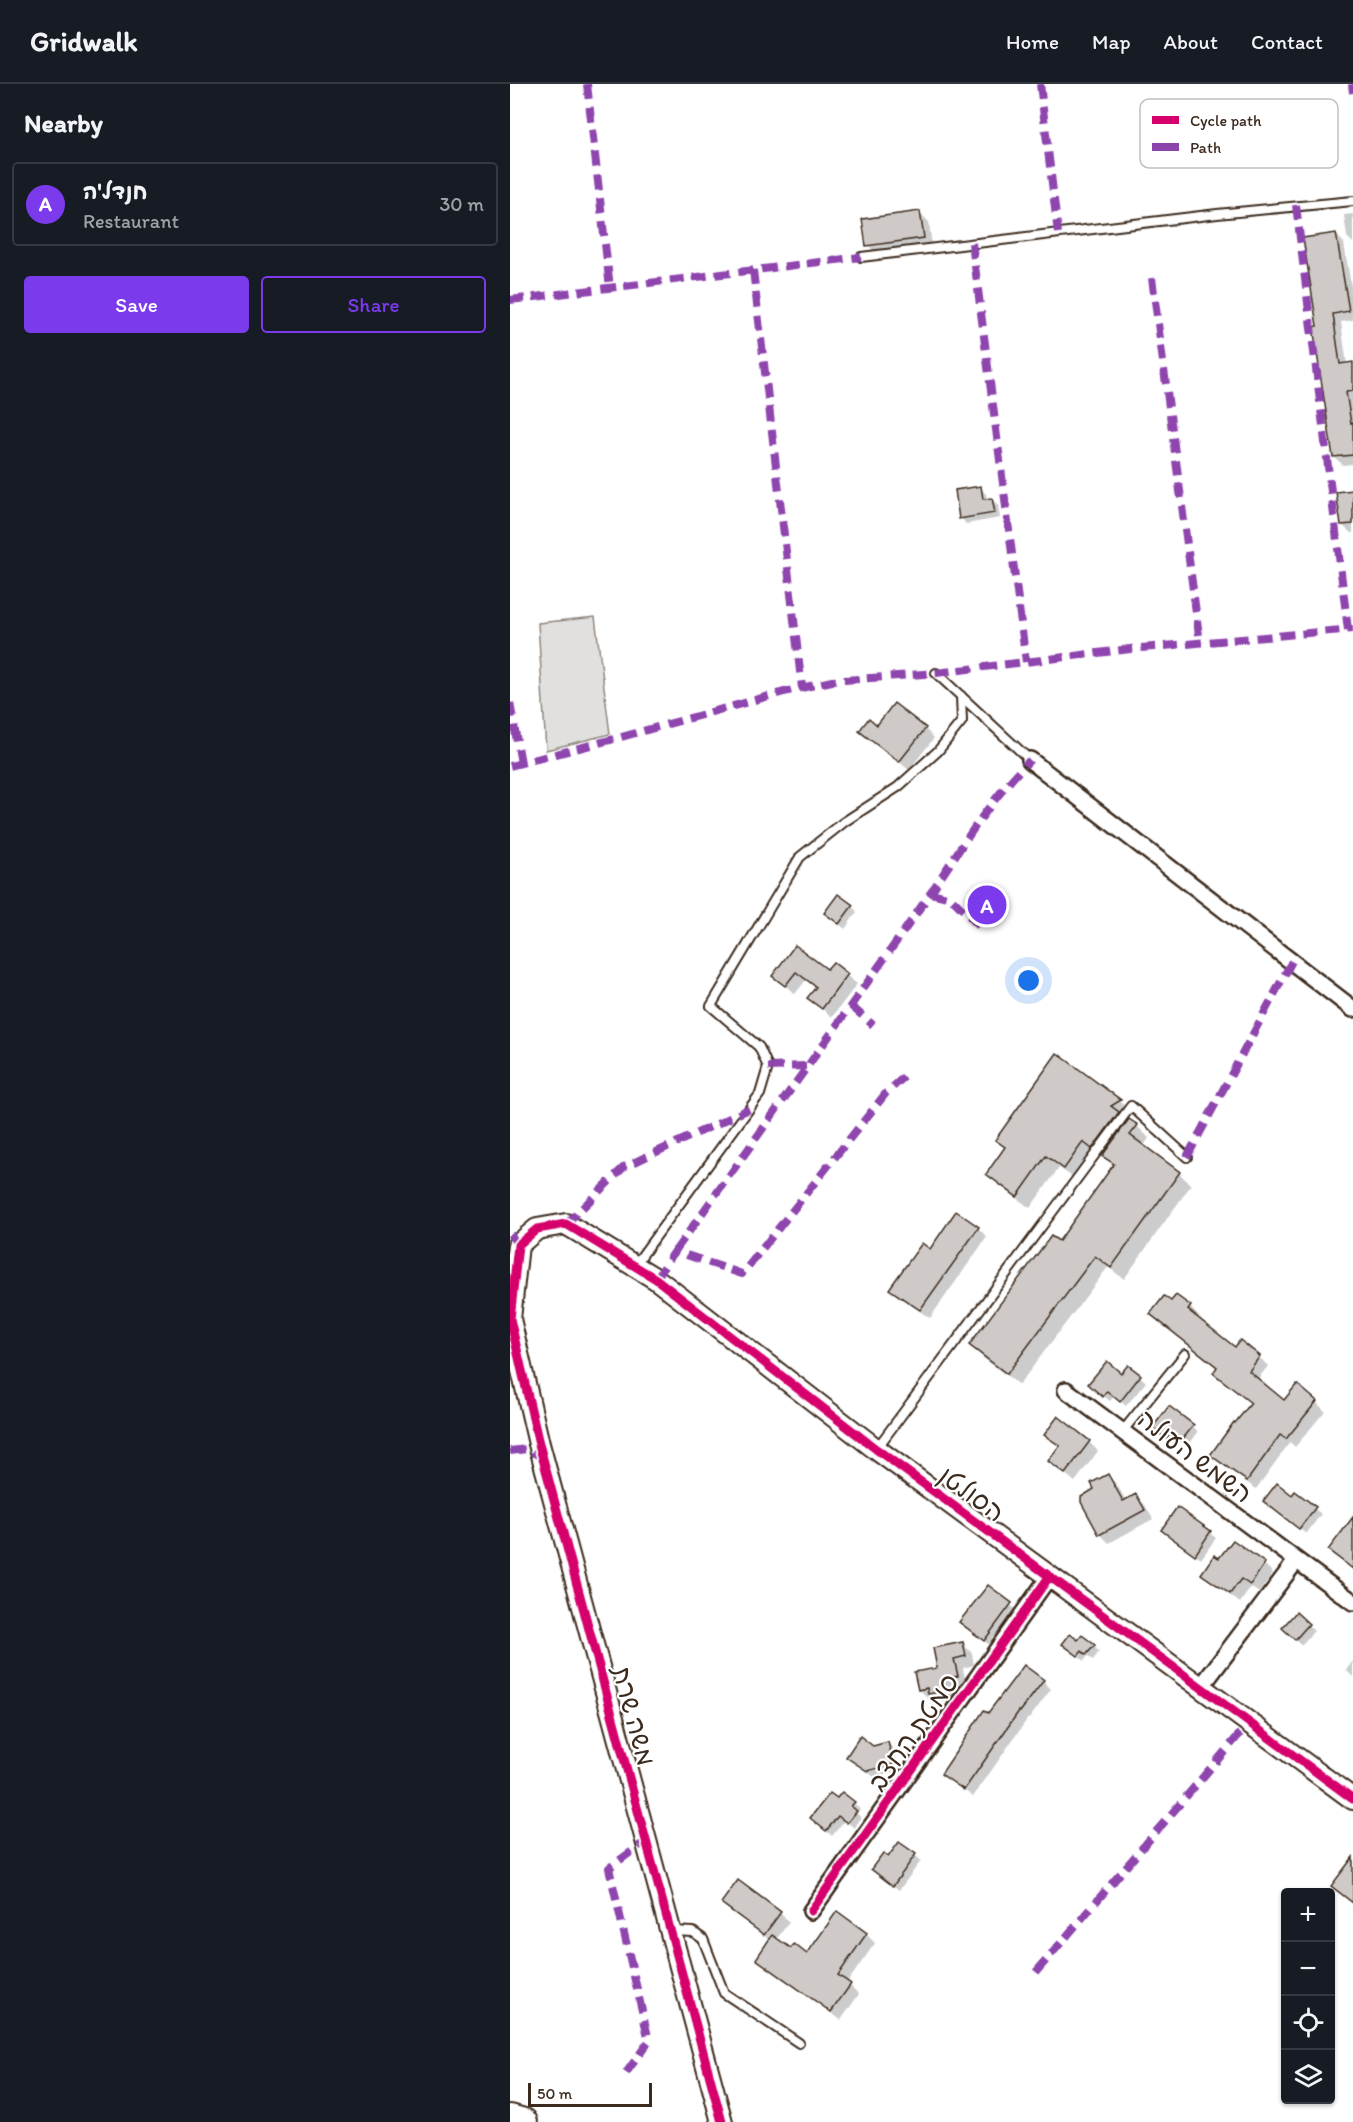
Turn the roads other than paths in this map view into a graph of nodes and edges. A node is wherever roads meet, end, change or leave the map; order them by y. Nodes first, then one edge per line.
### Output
1 (1353, 201) edge
2 (861, 257) dead end
3 (936, 674) dead end
4 (961, 696) junction
5 (1030, 760) joint
6 (1353, 1009) edge
7 (1187, 1158) dead end
8 (566, 1224) joint
9 (634, 1266) junction
10 (510, 1319) edge
11 (1185, 1354) dead end
12 (1066, 1390) dead end
13 (1122, 1432) junction
14 (876, 1449) junction
15 (1296, 1561) junction
16 (1049, 1577) junction
17 (1353, 1602) edge
18 (1201, 1687) junction
19 (1353, 1799) edge
20 (812, 1911) dead end
21 (671, 1931) junction
22 (799, 2043) dead end
23 (510, 2118) edge
24 (524, 2122) edge
25 (722, 2122) edge

1 - 2 lane
3 - 4 lane
4 - 5 lane
4 - 9 lane
5 - 6 street
7 - 14 lane
8 - 9 street, הסולטן
8 - 10 street, משה שרת
9 - 14 street, הסולטן
10 - 21 street, משה שרת
11 - 13 lane
12 - 13 street, השמש העולה
13 - 15 street, השמש העולה
14 - 16 street, הסולטן
15 - 17 street, השמש העולה
15 - 18 street
16 - 18 street, הסולטן
16 - 20 street, סמטת החצב
18 - 19 street, הסולטן
21 - 22 lane
21 - 25 street, משה שרת
23 - 24 highway

